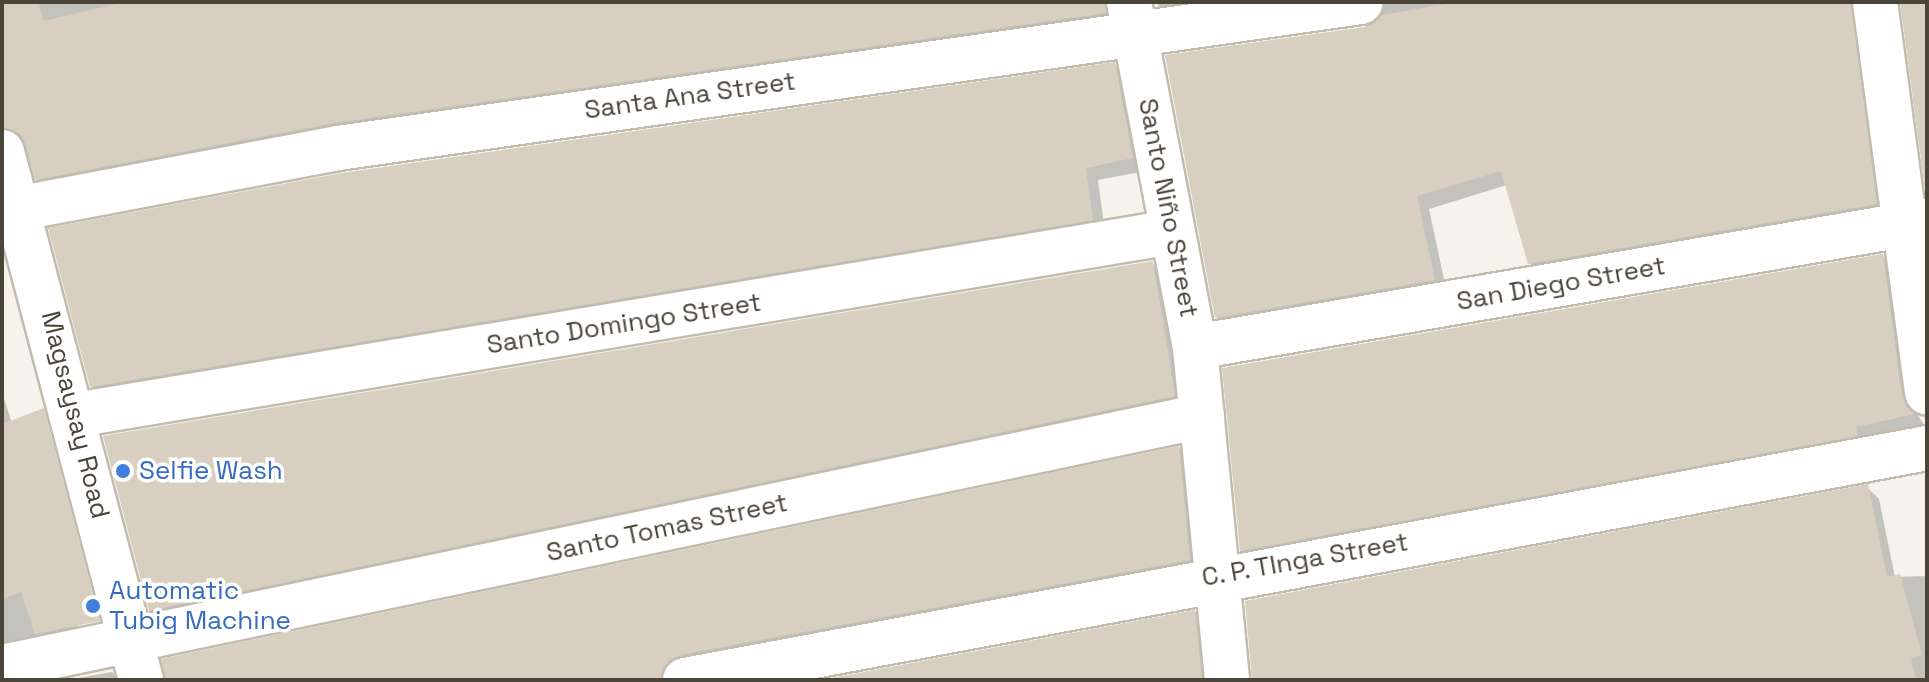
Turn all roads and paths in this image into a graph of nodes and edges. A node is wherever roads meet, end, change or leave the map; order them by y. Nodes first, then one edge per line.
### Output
1 (1361, 2) edge
2 (1875, 2) edge
3 (1131, 16) edge
4 (2, 152) edge
5 (21, 208) junction
6 (1916, 224) edge
7 (1172, 232) junction
8 (1195, 347) junction
9 (1927, 393) edge
10 (75, 415) junction
11 (1202, 416) junction
12 (1927, 448) edge
13 (1220, 576) junction
14 (137, 660) edge
15 (2, 667) edge
16 (685, 680) edge
17 (1227, 680) edge

1 - 3 street, Santa Ana Street
2 - 6 street
3 - 5 street, Santa Ana Street
3 - 7 street, Santo Niño Street
4 - 5 street, Magsaysay Road
5 - 10 street, Magsaysay Road
6 - 8 street, San Diego Street
6 - 9 street
7 - 8 street, Santo Niño Street
7 - 10 street, Santo Domingo Street
8 - 11 street, Santo Niño Street
10 - 14 street, Magsaysay Road
11 - 13 street, Santo Niño Street
11 - 14 street, Santo Tomas Street
12 - 13 street, C. P. TInga Street
13 - 16 street, C. P. TInga Street
13 - 17 street, Santo Niño Street
14 - 15 street, Santo Tomas Street

